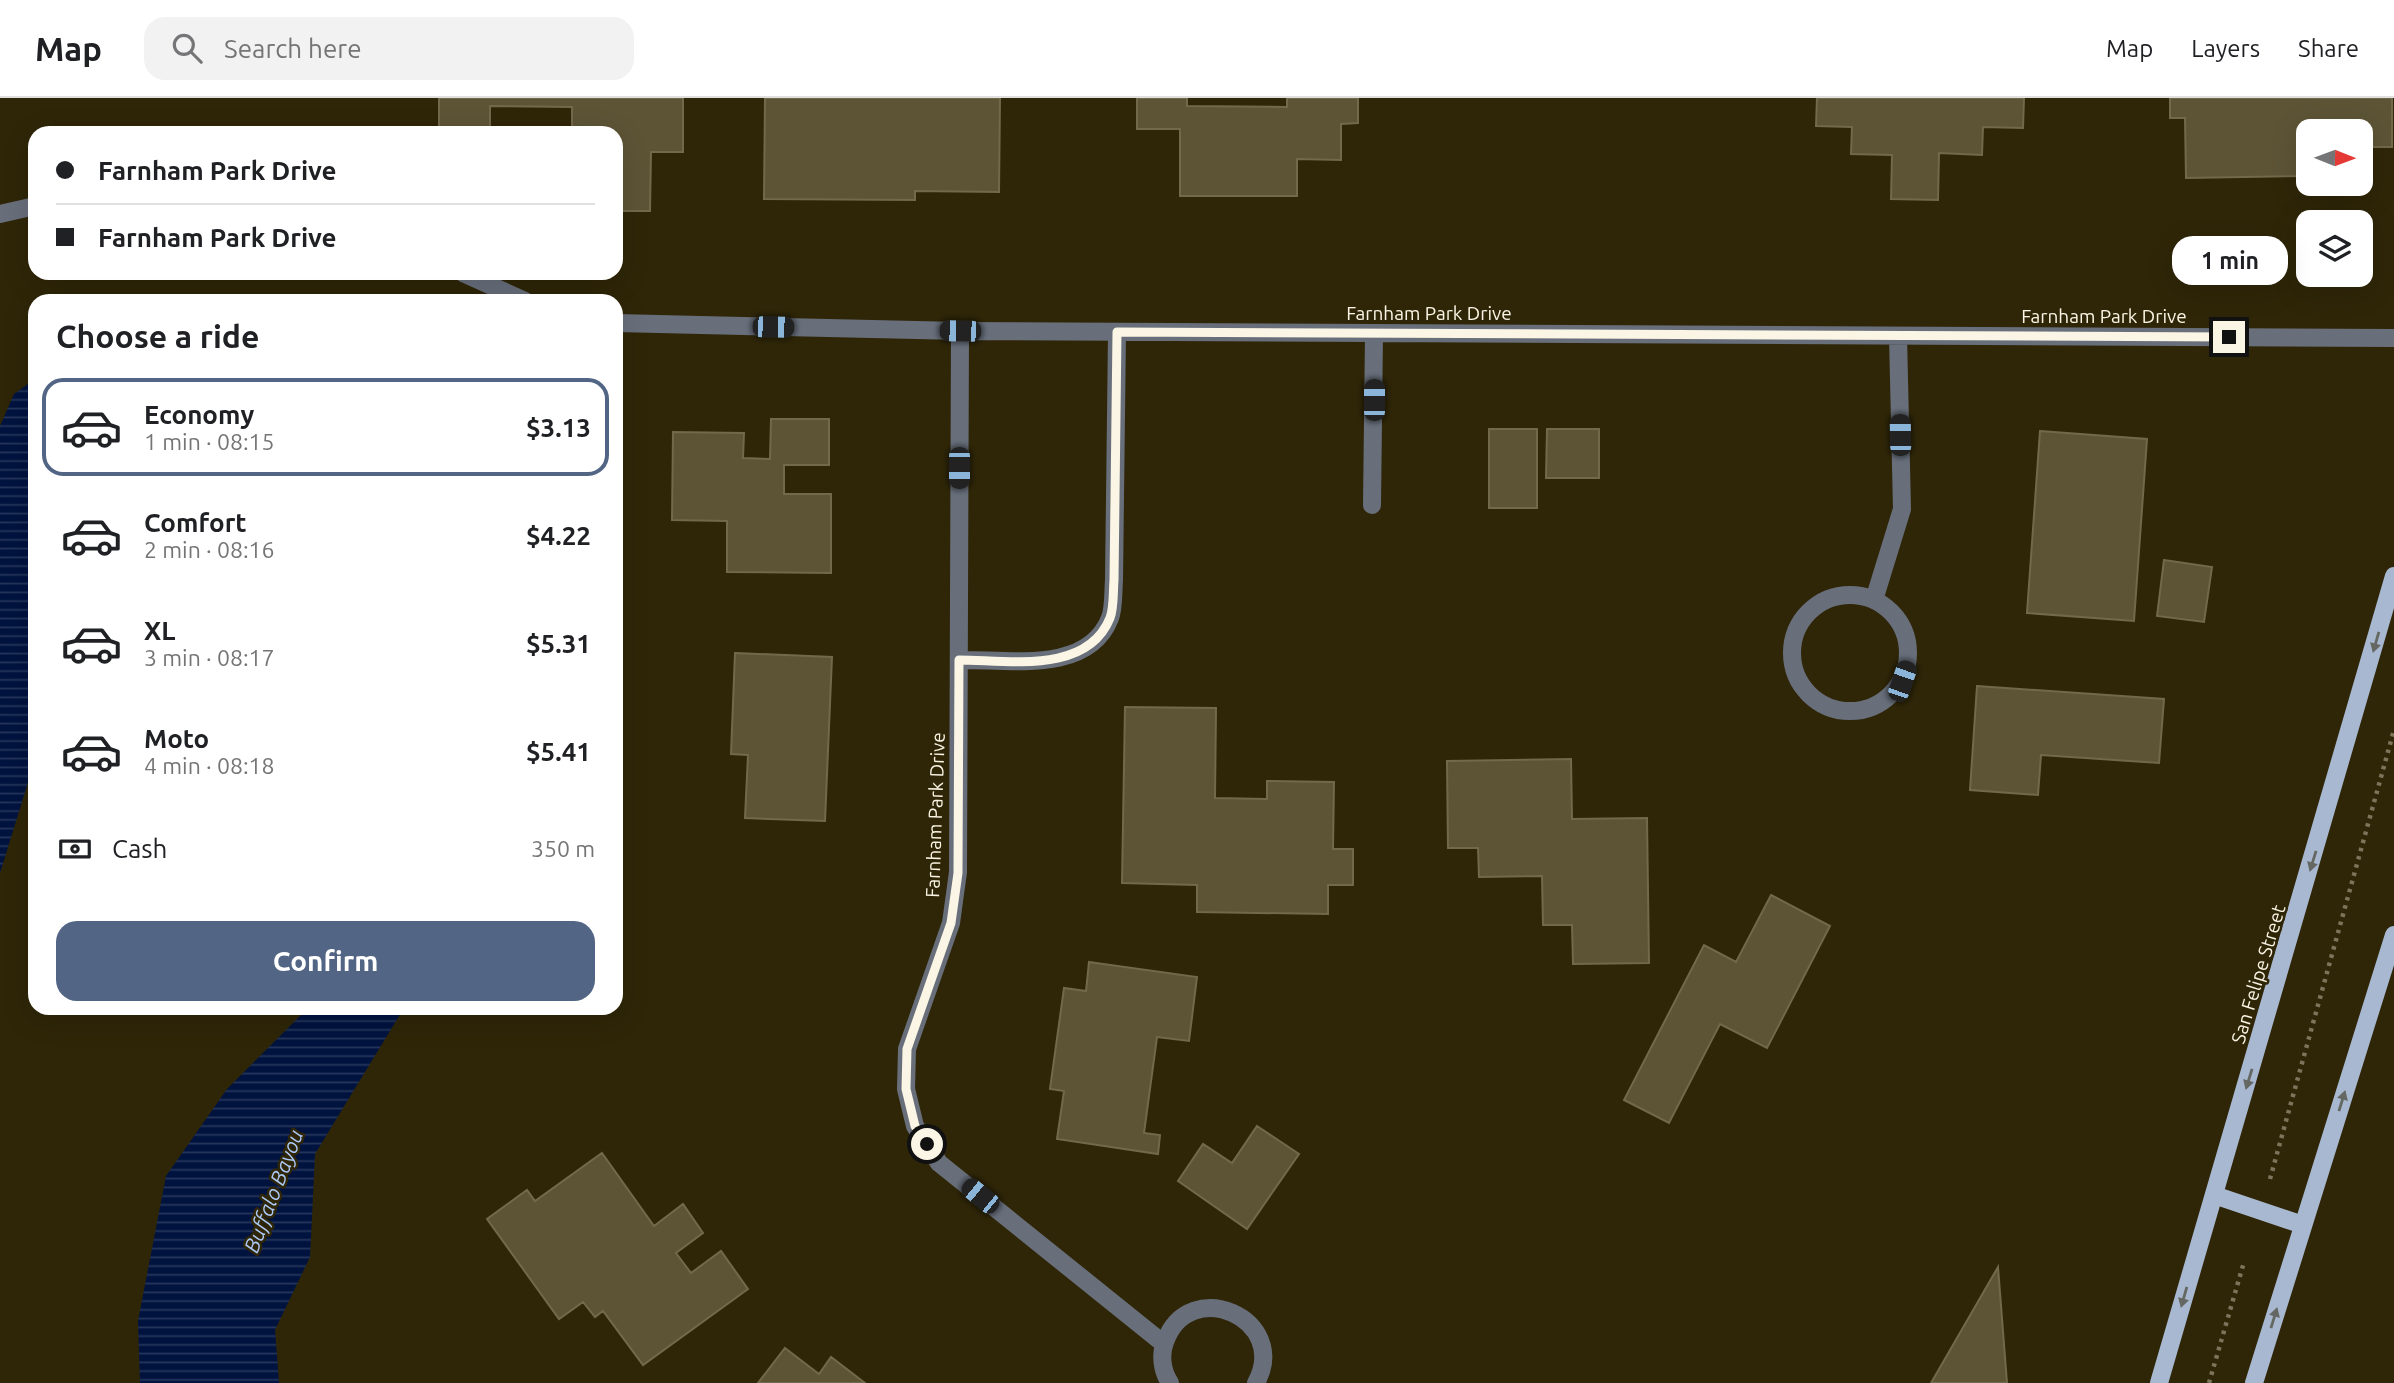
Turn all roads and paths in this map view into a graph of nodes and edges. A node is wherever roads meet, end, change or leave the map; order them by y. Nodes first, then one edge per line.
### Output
1 (28, 208) edge
2 (0, 214) edge
3 (478, 280) edge
4 (510, 294) edge
5 (623, 323) edge
6 (960, 331) junction
7 (1117, 332) junction
8 (1374, 334) junction
9 (1898, 336) junction
10 (2394, 338) edge
11 (1372, 505) dead end
12 (2394, 576) edge
13 (1874, 600) junction
14 (959, 660) junction
15 (2394, 730) edge
16 (2394, 935) edge
17 (2270, 1179) dead end
18 (2214, 1195) junction
19 (2303, 1225) junction
20 (2244, 1262) dead end
21 (1164, 1344) junction
22 (1170, 1383) edge
23 (1256, 1383) edge
24 (2159, 1383) edge
25 (2209, 1383) edge
26 (2254, 1383) edge

1 - 2 street
3 - 4 street
5 - 6 street, Farnham Park Drive
6 - 7 street, Farnham Park Drive
6 - 14 street, Farnham Park Drive
7 - 8 street, Farnham Park Drive
7 - 14 street
8 - 9 street, Farnham Park Drive
8 - 11 street
9 - 10 street, Farnham Park Drive
9 - 13 street
12 -> 18 main road, San Felipe Street
13 - 13 street
14 - 21 street, Farnham Park Drive
15 - 17 path
19 -> 16 main road
18 - 19 main road
18 -> 24 main road, San Felipe Street
26 -> 19 main road
20 - 25 path
21 - 22 street
21 - 23 street

